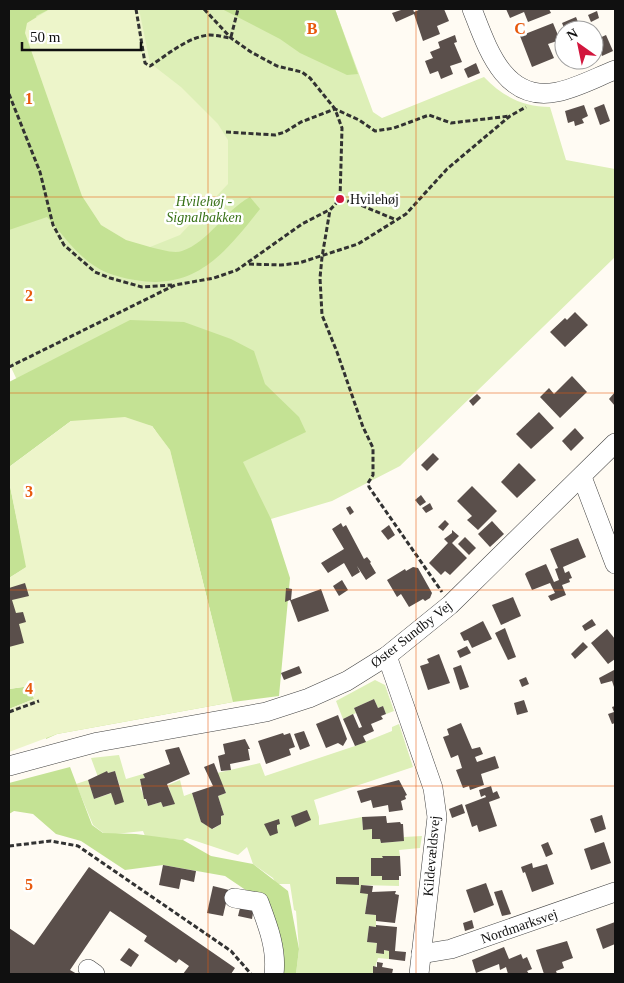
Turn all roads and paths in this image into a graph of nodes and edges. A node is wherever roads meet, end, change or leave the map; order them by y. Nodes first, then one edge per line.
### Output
1 (136, 9) edge
2 (204, 9) edge
3 (238, 9) edge
4 (472, 9) edge
5 (231, 38) junction
6 (615, 70) edge
7 (546, 92) junction
8 (9, 94) edge
9 (335, 109) junction
10 (510, 116) junction
11 (226, 132) dead end
12 (340, 199) junction
13 (330, 210) junction
14 (394, 219) junction
15 (322, 257) junction
16 (248, 264) junction
17 (175, 285) junction
18 (9, 367) edge
19 (615, 443) edge
20 (582, 477) junction
21 (615, 564) edge
22 (450, 604) junction
23 (387, 656) junction
24 (39, 701) dead end
25 (9, 712) edge
26 (9, 766) edge
27 (9, 846) edge
28 (615, 892) edge
29 (234, 898) dead end
30 (421, 954) junction
31 (251, 974) edge
32 (274, 974) edge
33 (419, 974) edge

1 - 5 path
2 - 5 path
3 - 5 path
4 - 7 street
5 - 9 path
6 - 7 street
7 - 10 path
8 - 17 path
9 - 10 path
9 - 11 path
9 - 12 path
10 - 14 path
12 - 13 path
12 - 14 path
13 - 15 path
13 - 16 path
14 - 15 path
15 - 16 path
15 - 22 path
16 - 17 path
17 - 18 path
19 - 20 street, Øster Sundby Vej
20 - 21 street
20 - 22 street, Øster Sundby Vej
22 - 23 street, Øster Sundby Vej
23 - 26 street, Øster Sundby Vej
23 - 30 street, Kildevældsvej
24 - 25 path
27 - 31 path
28 - 30 street, Nordmarksvej
29 - 32 street
30 - 33 street, Kildevældsvej

